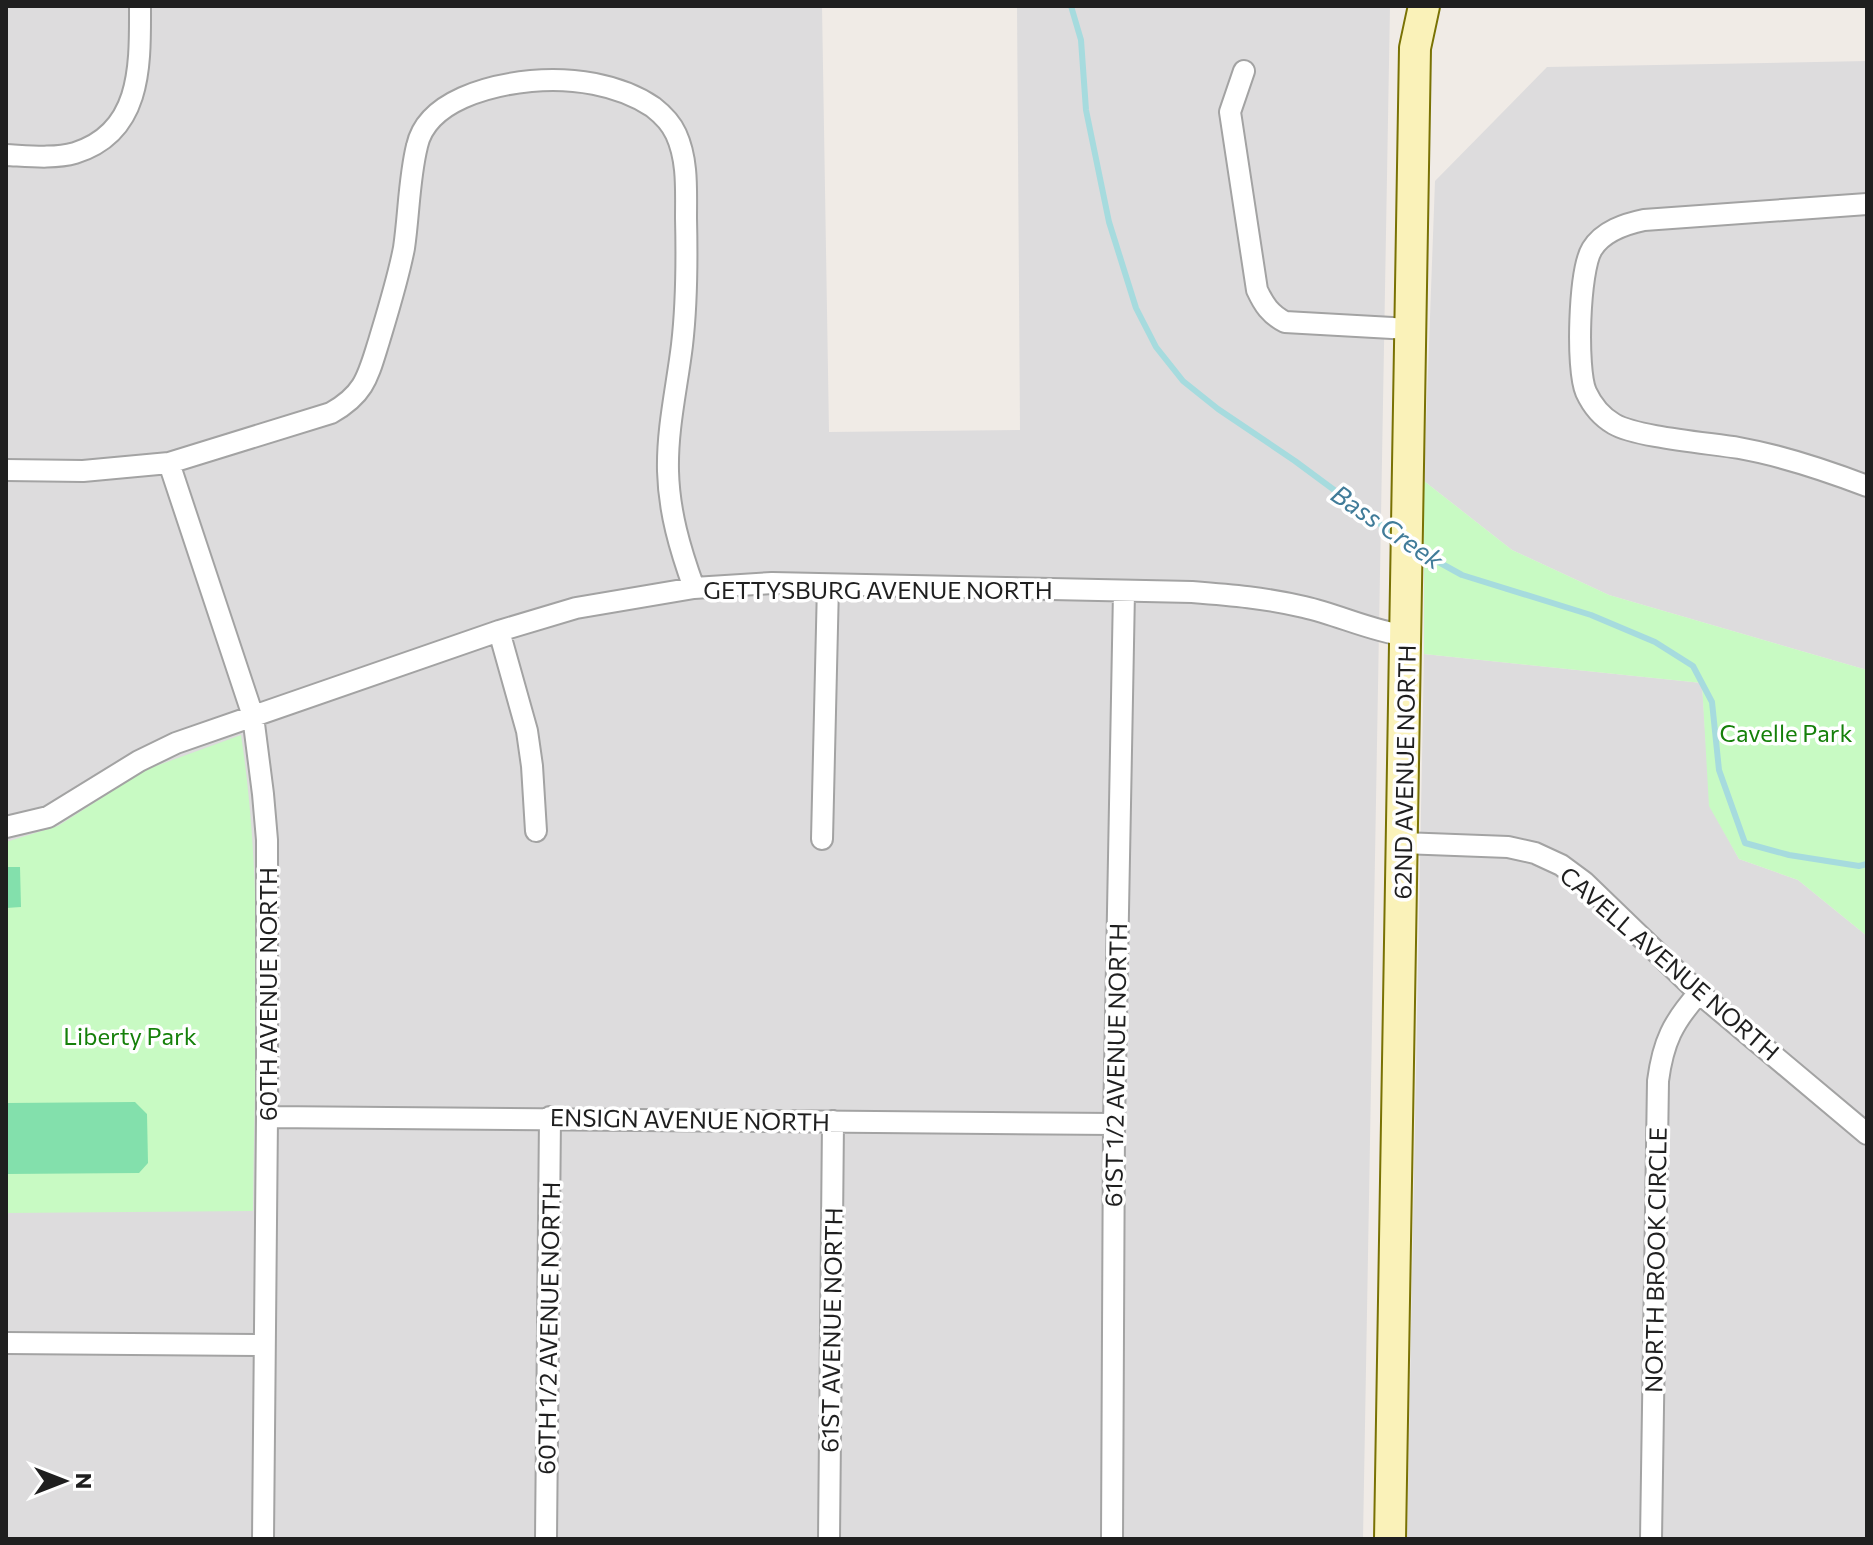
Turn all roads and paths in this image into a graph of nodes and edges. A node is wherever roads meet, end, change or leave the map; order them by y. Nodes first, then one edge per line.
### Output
1 (140, 6) edge
2 (1424, 6) edge
3 (1244, 71) dead end
4 (6, 155) edge
5 (1867, 204) edge
6 (1410, 329) junction
7 (169, 463) junction
8 (6, 470) edge
9 (1867, 486) edge
10 (828, 585) junction
11 (694, 588) junction
12 (1124, 591) junction
13 (499, 631) junction
14 (1407, 636) junction
15 (253, 716) junction
16 (6, 827) edge
17 (536, 831) dead end
18 (822, 839) dead end
19 (1402, 843) junction
20 (1699, 993) junction
21 (267, 1117) junction
22 (550, 1117) junction
23 (833, 1121) junction
24 (1114, 1124) junction
25 (1867, 1134) edge
26 (6, 1343) edge
27 (263, 1345) junction
28 (263, 1539) edge
29 (546, 1539) edge
30 (829, 1539) edge
31 (1112, 1539) edge
32 (1390, 1539) edge
33 (1651, 1539) edge

1 - 4 street
2 - 6 street, 62ND AVENUE NORTH
3 - 6 street
5 - 9 street
6 - 14 street, 62ND AVENUE NORTH
7 - 8 street
7 - 11 street
7 - 15 street, 60TH AVENUE NORTH
10 - 11 street, GETTYSBURG AVENUE NORTH
10 - 12 street, GETTYSBURG AVENUE NORTH
10 - 18 street
11 - 13 street, GETTYSBURG AVENUE NORTH
12 - 14 street, GETTYSBURG AVENUE NORTH
12 - 24 street, 61ST 1/2 AVENUE NORTH
13 - 15 street, GETTYSBURG AVENUE NORTH
13 - 17 street
14 - 19 street, 62ND AVENUE NORTH
15 - 16 street, GETTYSBURG AVENUE NORTH
15 - 21 street, 60TH AVENUE NORTH
19 - 20 street, CAVELL AVENUE NORTH
19 - 32 street, 62ND AVENUE NORTH
20 - 25 street, CAVELL AVENUE NORTH
20 - 33 street, NORTH BROOK CIRCLE
21 - 22 street, ENSIGN AVENUE NORTH
21 - 27 street, 60TH AVENUE NORTH
22 - 23 street, ENSIGN AVENUE NORTH
22 - 29 street, 60TH 1/2 AVENUE NORTH
23 - 24 street, ENSIGN AVENUE NORTH
23 - 30 street, 61ST AVENUE NORTH
24 - 31 street, 61ST 1/2 AVENUE NORTH
26 - 27 street
27 - 28 street, 60TH AVENUE NORTH

